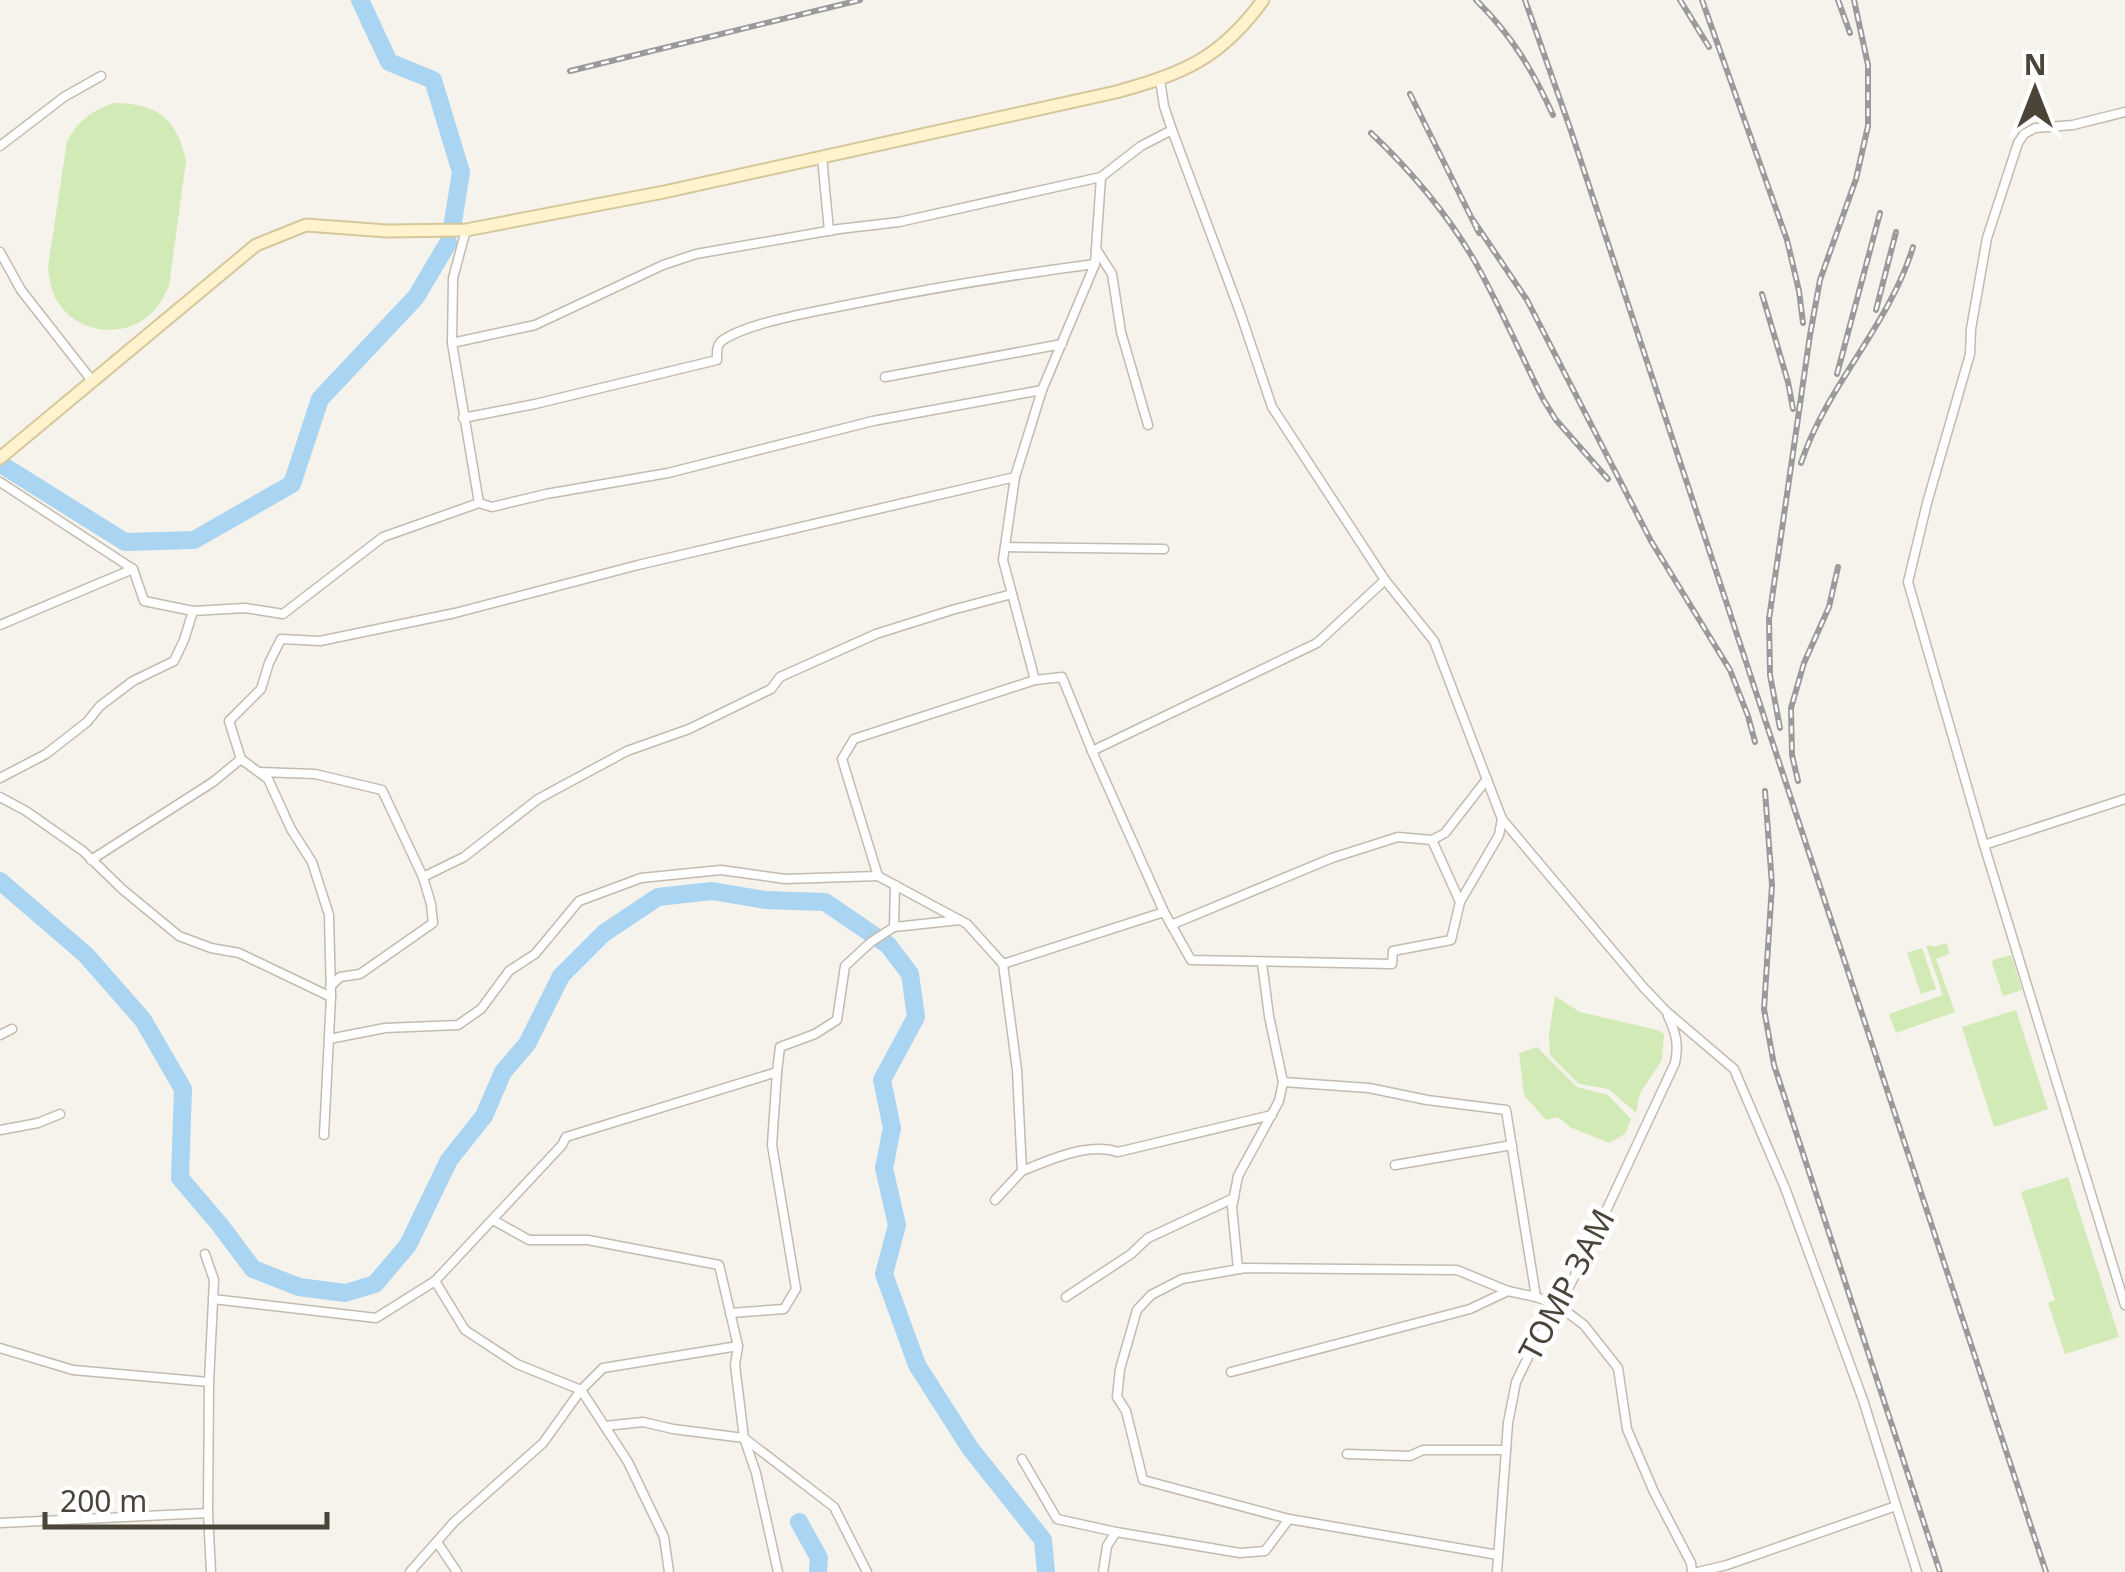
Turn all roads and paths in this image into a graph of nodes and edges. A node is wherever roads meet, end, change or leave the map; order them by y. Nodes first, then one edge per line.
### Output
1 (1263, 0) edge
2 (101, 76) dead end
3 (1160, 80) junction
4 (2125, 112) edge
5 (1172, 130) junction
6 (0, 146) edge
7 (822, 157) junction
8 (1101, 177) junction
9 (466, 230) junction
10 (829, 231) junction
11 (1095, 248) junction
12 (0, 252) edge
13 (1095, 264) junction
14 (452, 343) junction
15 (1062, 344) junction
16 (885, 378) dead end
17 (94, 382) junction
18 (1042, 390) junction
19 (463, 418) junction
20 (1148, 426) dead end
21 (0, 458) edge
22 (1014, 477) junction
23 (0, 482) edge
24 (478, 503) junction
25 (1005, 546) junction
26 (1164, 548) dead end
27 (133, 569) junction
28 (1385, 580) junction
29 (1012, 594) junction
30 (193, 611) junction
31 (0, 625) edge
32 (1035, 680) junction
33 (1092, 751) junction
34 (241, 759) junction
35 (259, 772) junction
36 (0, 778) edge
37 (1486, 779) junction
38 (0, 797) edge
39 (2125, 799) edge
40 (1502, 819) junction
41 (1432, 840) junction
42 (1984, 846) junction
43 (90, 860) junction
44 (878, 876) junction
45 (423, 877) junction
46 (896, 885) junction
47 (1460, 902) junction
48 (1164, 912) junction
49 (960, 920) junction
50 (1171, 925) junction
51 (894, 926) junction
52 (1262, 963) junction
53 (1003, 964) junction
54 (330, 992) junction
55 (1666, 1012) junction
56 (12, 1029) dead end
57 (0, 1035) edge
58 (329, 1039) junction
59 (777, 1072) junction
60 (1282, 1082) junction
61 (60, 1114) dead end
62 (1272, 1116) junction
63 (0, 1130) edge
64 (324, 1135) dead end
65 (1512, 1145) junction
66 (1395, 1165) dead end
67 (1022, 1171) junction
68 (1234, 1198) junction
69 (996, 1200) dead end
70 (493, 1220) junction
71 (204, 1254) dead end
72 (1238, 1269) junction
73 (435, 1281) junction
74 (1508, 1291) junction
75 (1066, 1296) dead end
76 (1536, 1296) junction
77 (214, 1299) junction
78 (2125, 1305) edge
79 (1559, 1306) junction
80 (730, 1313) junction
81 (738, 1346) junction
82 (0, 1348) edge
83 (1230, 1372) dead end
84 (209, 1382) junction
85 (581, 1390) junction
86 (605, 1426) junction
87 (744, 1438) junction
88 (1506, 1450) junction
89 (1347, 1454) dead end
90 (1022, 1459) dead end
91 (1896, 1506) junction
92 (208, 1513) junction
93 (1289, 1519) junction
94 (0, 1523) edge
95 (1116, 1532) junction
96 (436, 1542) junction
97 (1498, 1555) junction
98 (211, 1572) edge
99 (410, 1572) edge
100 (457, 1572) edge
101 (670, 1572) edge
102 (778, 1572) edge
103 (866, 1572) edge
104 (1103, 1572) edge
105 (1497, 1572) edge
106 (1695, 1572) edge
107 (1917, 1572) edge

1 - 3 street
2 - 6 street
3 - 5 street
3 - 7 street
4 - 42 street
5 - 8 street
5 - 28 street
7 - 9 street
7 - 10 street
8 - 10 street
8 - 11 street
9 - 14 street
9 - 17 street
10 - 14 street
11 - 13 street
11 - 20 street
12 - 17 street
13 - 15 street
13 - 19 street
14 - 19 street
15 - 16 street
15 - 18 street
17 - 21 street
18 - 22 street
18 - 24 street
19 - 24 street
22 - 25 street
22 - 34 street
23 - 27 street
24 - 30 street
25 - 26 street
25 - 29 street
27 - 30 street
27 - 31 street
28 - 33 street
28 - 37 street
29 - 32 street
29 - 45 street
30 - 36 street
32 - 33 street
32 - 44 street
33 - 48 street
34 - 35 street
34 - 43 street
35 - 45 street
35 - 54 street
37 - 40 street
37 - 41 street
38 - 43 street
39 - 42 street
40 - 47 street
40 - 55 street
41 - 47 street
41 - 50 street
42 - 78 street
43 - 54 street
44 - 46 street
44 - 58 street
45 - 54 street
46 - 49 street
46 - 51 street
47 - 52 street
48 - 50 street
48 - 53 street
49 - 51 street
49 - 53 street
50 - 52 street
51 - 59 street
52 - 60 street
53 - 67 street
54 - 58 street
55 - 79 street, ТОМР ЗАМ
55 - 91 street
56 - 57 street
58 - 64 street
59 - 70 street
59 - 80 street
60 - 62 street
60 - 65 street
61 - 63 street
62 - 67 street
62 - 68 street
65 - 66 street
65 - 76 street
67 - 69 street
68 - 72 street
68 - 75 street
70 - 73 street
70 - 80 street
71 - 77 street
72 - 74 street
72 - 93 street
73 - 77 street
73 - 85 street
74 - 76 street
74 - 83 street
76 - 79 street
77 - 84 street
79 - 88 street, ТОМР ЗАМ
79 - 106 street
80 - 81 street
81 - 85 street
81 - 87 street
82 - 84 street
84 - 92 street
85 - 86 street
85 - 96 street
86 - 87 street
86 - 101 street
87 - 102 street
87 - 103 street
88 - 89 street
88 - 97 street, ТОМР ЗАМ
90 - 95 street
91 - 106 street
91 - 107 street
92 - 94 street
92 - 98 street
93 - 95 street
93 - 97 street
95 - 104 street
96 - 99 street
96 - 100 street
97 - 105 street, ТОМР ЗАМ

